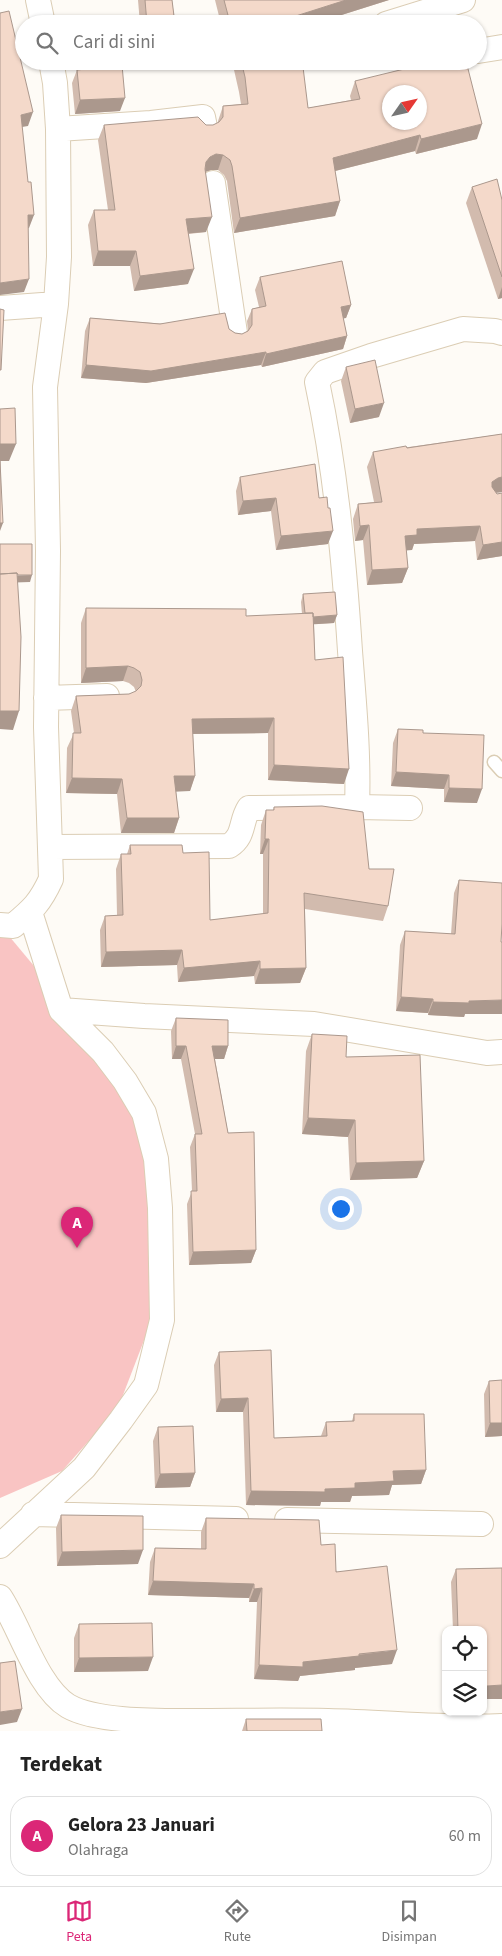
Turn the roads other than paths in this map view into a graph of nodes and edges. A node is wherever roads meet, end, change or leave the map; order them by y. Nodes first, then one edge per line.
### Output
1 (38, 0) edge
2 (463, 0) edge
3 (41, 15) edge
4 (418, 15) edge
5 (502, 46) edge
6 (487, 49) edge
7 (53, 70) edge
8 (205, 127) edge
9 (58, 129) junction
10 (213, 183) dead end
11 (56, 304) junction
12 (0, 308) edge
13 (235, 333) edge
14 (502, 333) edge
15 (123, 696) edge
16 (46, 698) junction
17 (357, 806) junction
18 (410, 808) dead end
19 (51, 847) junction
20 (30, 912) junction
21 (0, 925) edge
22 (61, 1010) junction
23 (502, 1052) edge
24 (33, 1514) junction
25 (481, 1524) dead end
26 (0, 1546) edge
27 (0, 1597) edge
28 (502, 1726) edge

1 - 3 street
2 - 4 street
5 - 6 street
7 - 9 street
8 - 9 street
9 - 11 street
10 - 13 street
11 - 12 street
11 - 16 street
14 - 17 street
15 - 16 street
16 - 19 street
17 - 18 street
17 - 19 street
19 - 20 street
20 - 21 street
20 - 22 street
22 - 23 street
22 - 24 street
24 - 25 street
24 - 26 street
27 - 28 street

